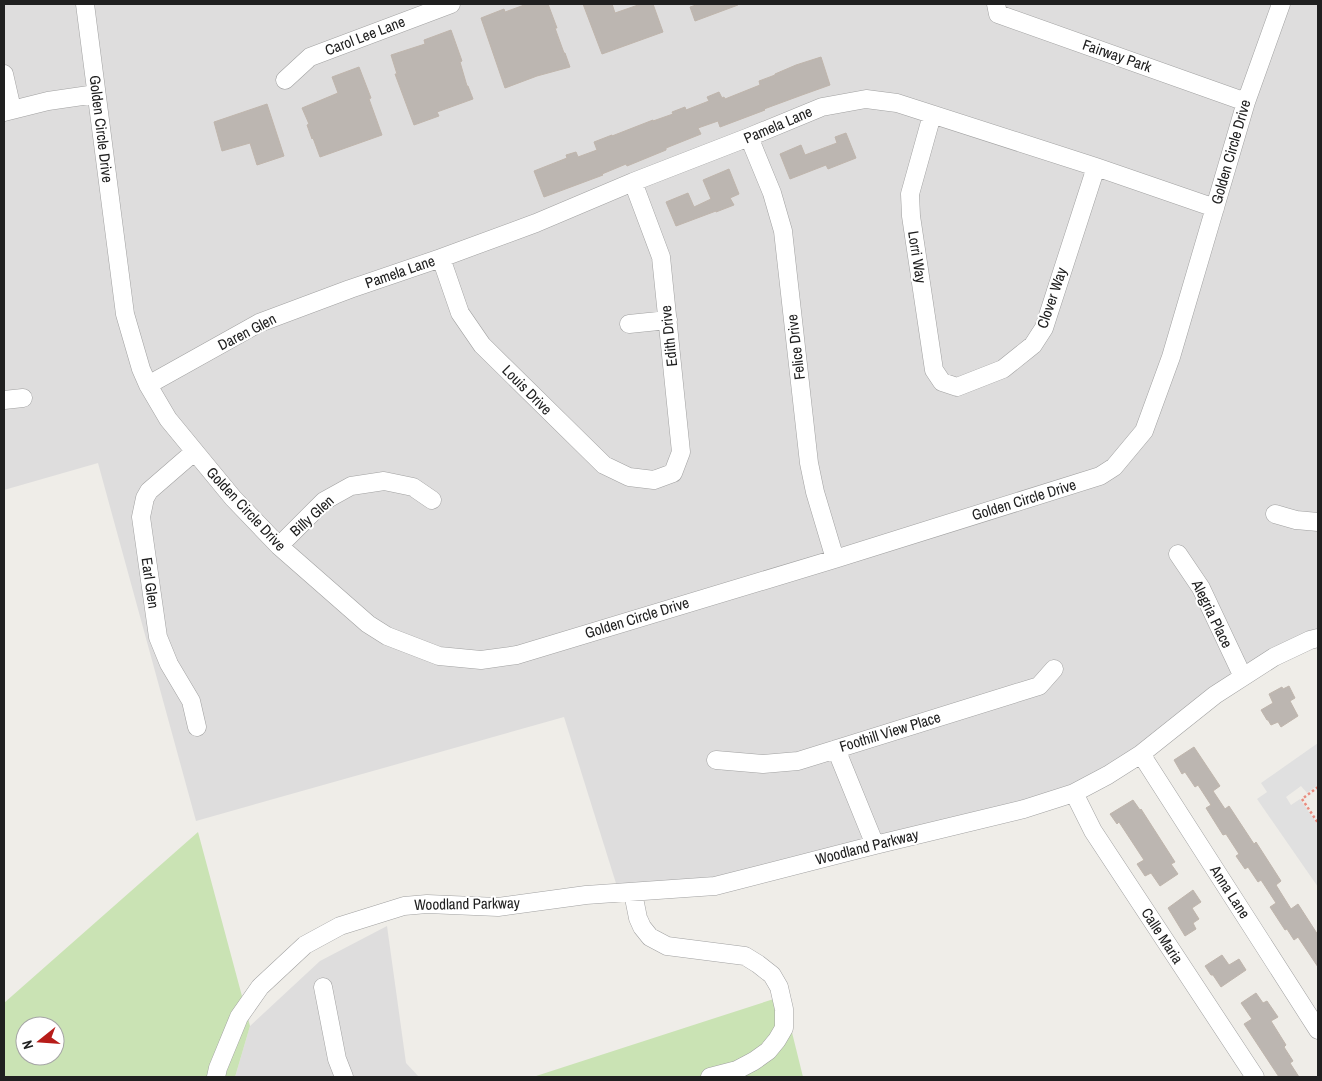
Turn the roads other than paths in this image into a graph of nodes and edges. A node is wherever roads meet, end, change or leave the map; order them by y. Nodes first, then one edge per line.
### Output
1 (85, 4) edge
2 (996, 4) edge
3 (1277, 4) edge
4 (441, 5) edge
5 (4, 74) edge
6 (285, 80) dead end
7 (96, 94) junction
8 (1246, 102) junction
9 (8, 111) edge
10 (932, 115) junction
11 (749, 137) junction
12 (1096, 167) junction
13 (633, 182) junction
14 (1215, 208) junction
15 (441, 258) junction
16 (350, 289) joint
17 (668, 320) junction
18 (629, 324) dead end
19 (148, 385) junction
20 (957, 388) joint
21 (23, 398) dead end
22 (4, 400) edge
23 (194, 452) junction
24 (654, 480) joint
25 (432, 500) dead end
26 (1275, 514) dead end
27 (1318, 522) edge
28 (279, 546) junction
29 (1178, 554) dead end
30 (835, 559) junction
31 (1318, 638) edge
32 (1054, 669) dead end
33 (1243, 677) junction
34 (197, 727) dead end
35 (836, 749) junction
36 (1141, 754) junction
37 (716, 760) dead end
38 (1074, 793) junction
39 (875, 845) junction
40 (633, 893) junction
41 (323, 987) dead end
42 (1318, 1030) edge
43 (216, 1077) edge
44 (344, 1077) edge
45 (710, 1077) edge
46 (1256, 1077) edge

1 - 7 street, Golden Circle Drive
2 - 8 street, Fairway Park
3 - 8 street, Golden Circle Drive
4 - 6 street, Carol Lee Lane
5 - 9 street
7 - 9 street
7 - 19 street, Golden Circle Drive
8 - 14 street, Golden Circle Drive
10 - 11 street, Pamela Lane
10 - 12 street, Pamela Lane
10 - 20 street, Lorri Way
11 - 13 street, Pamela Lane
11 - 30 street, Felice Drive
12 - 14 street, Pamela Lane
12 - 20 street, Clover Way
13 - 15 street, Pamela Lane
13 - 17 street, Edith Drive
14 - 30 street, Golden Circle Drive
15 - 16 street, Pamela Lane
15 - 24 street, Louis Drive
16 - 19 street, Daren Glen
17 - 18 street
17 - 24 street, Edith Drive
19 - 23 street, Golden Circle Drive
21 - 22 street
23 - 28 street, Golden Circle Drive
23 - 34 street, Earl Glen
25 - 28 street, Billy Glen
26 - 27 street
28 - 30 street, Golden Circle Drive
29 - 33 street, Alegria Place
31 - 33 street, Woodland Parkway
32 - 35 street, Foothill View Place
33 - 36 street, Woodland Parkway
35 - 37 street, Foothill View Place
35 - 39 street
36 - 38 street, Woodland Parkway
36 - 42 street, Anna Lane
38 - 39 street, Woodland Parkway
38 - 46 street, Calle Maria
39 - 40 street, Woodland Parkway
40 - 43 street, Woodland Parkway
40 - 45 street
41 - 44 street

